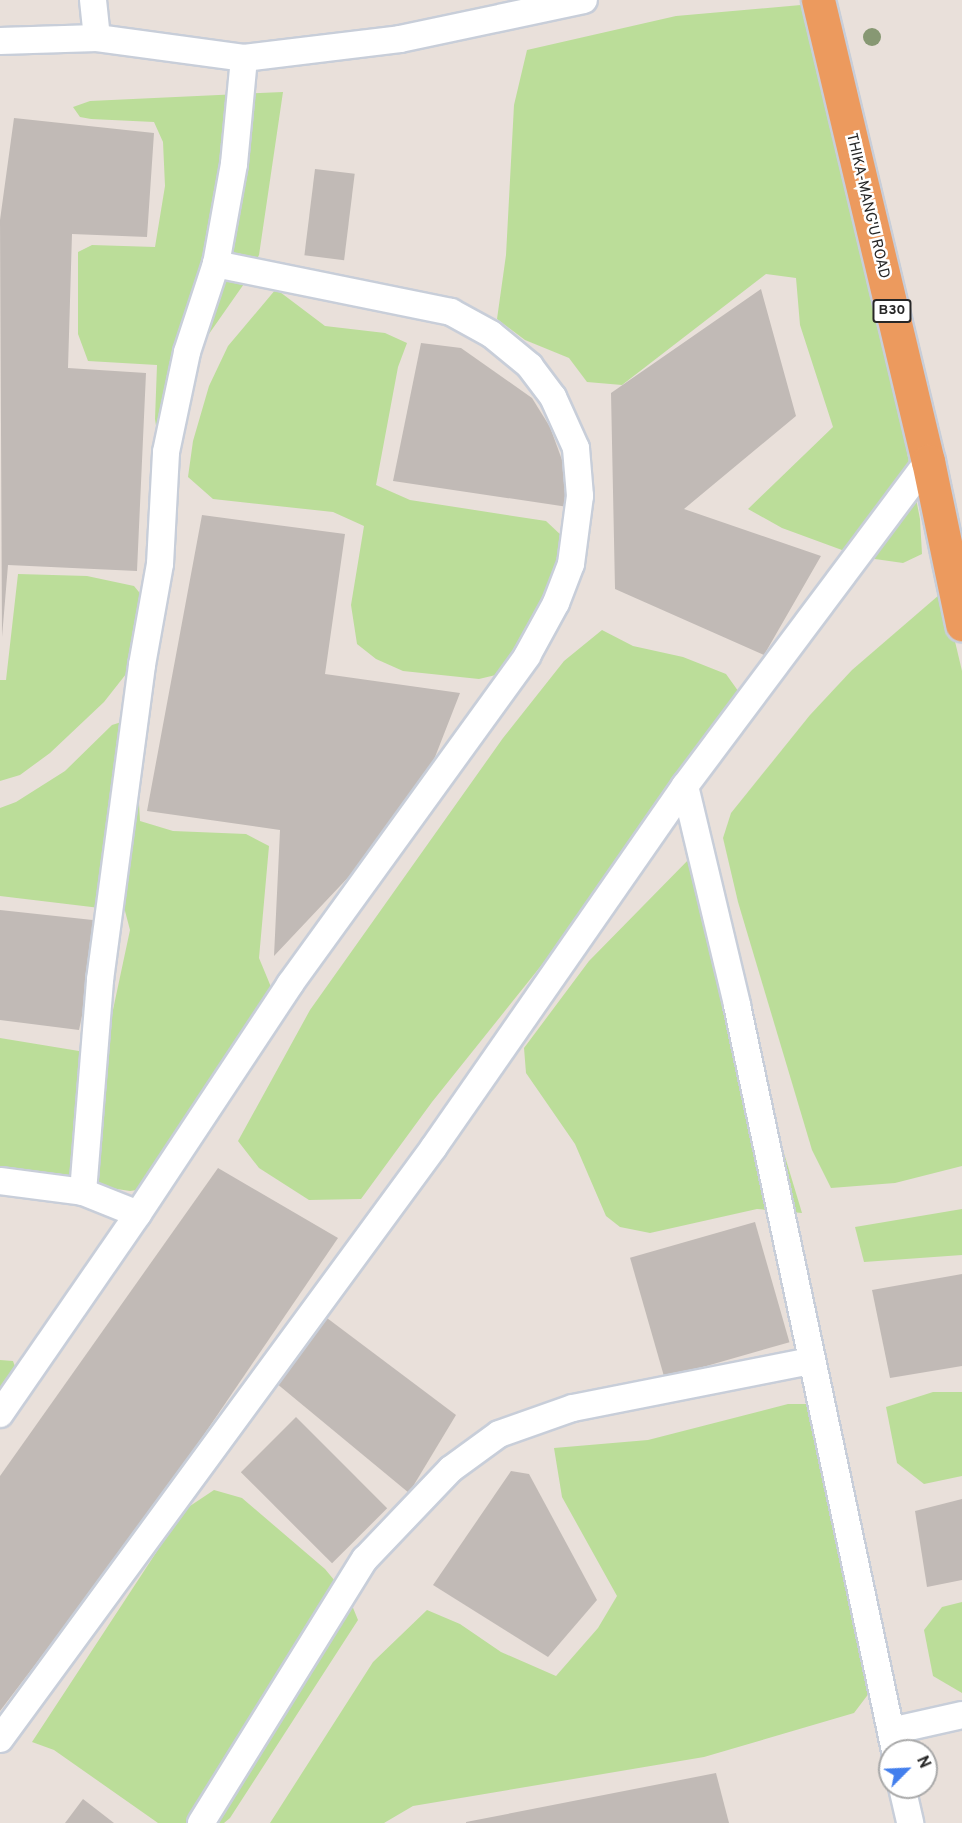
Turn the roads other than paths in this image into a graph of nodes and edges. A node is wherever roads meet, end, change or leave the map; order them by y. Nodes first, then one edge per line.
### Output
1 (93, 0) edge
2 (584, 0) edge
3 (818, 0) edge
4 (513, 8) edge
5 (97, 38) junction
6 (0, 41) edge
7 (244, 58) junction
8 (216, 264) junction
9 (928, 461) junction
10 (962, 624) edge
11 (685, 786) junction
12 (0, 1181) edge
13 (83, 1192) junction
14 (138, 1214) junction
15 (810, 1361) junction
16 (0, 1414) edge
17 (962, 1714) edge
18 (0, 1739) edge
19 (893, 1739) edge
20 (898, 1739) edge
21 (905, 1799) edge
22 (201, 1823) edge
23 (910, 1823) edge

1 - 5 street
2 - 4 street
3 - 9 highway, THIKA-MANG'U ROAD / B30
4 - 7 street
5 - 6 street
5 - 7 street
7 - 8 street
8 - 13 street
8 - 14 street
9 - 10 highway, THIKA-MANG'U ROAD / B30
9 - 11 street
11 - 15 street
11 - 18 street
12 - 13 street
13 - 14 street
14 - 16 street
15 - 19 street
15 - 22 street
17 - 20 street
21 - 23 street

